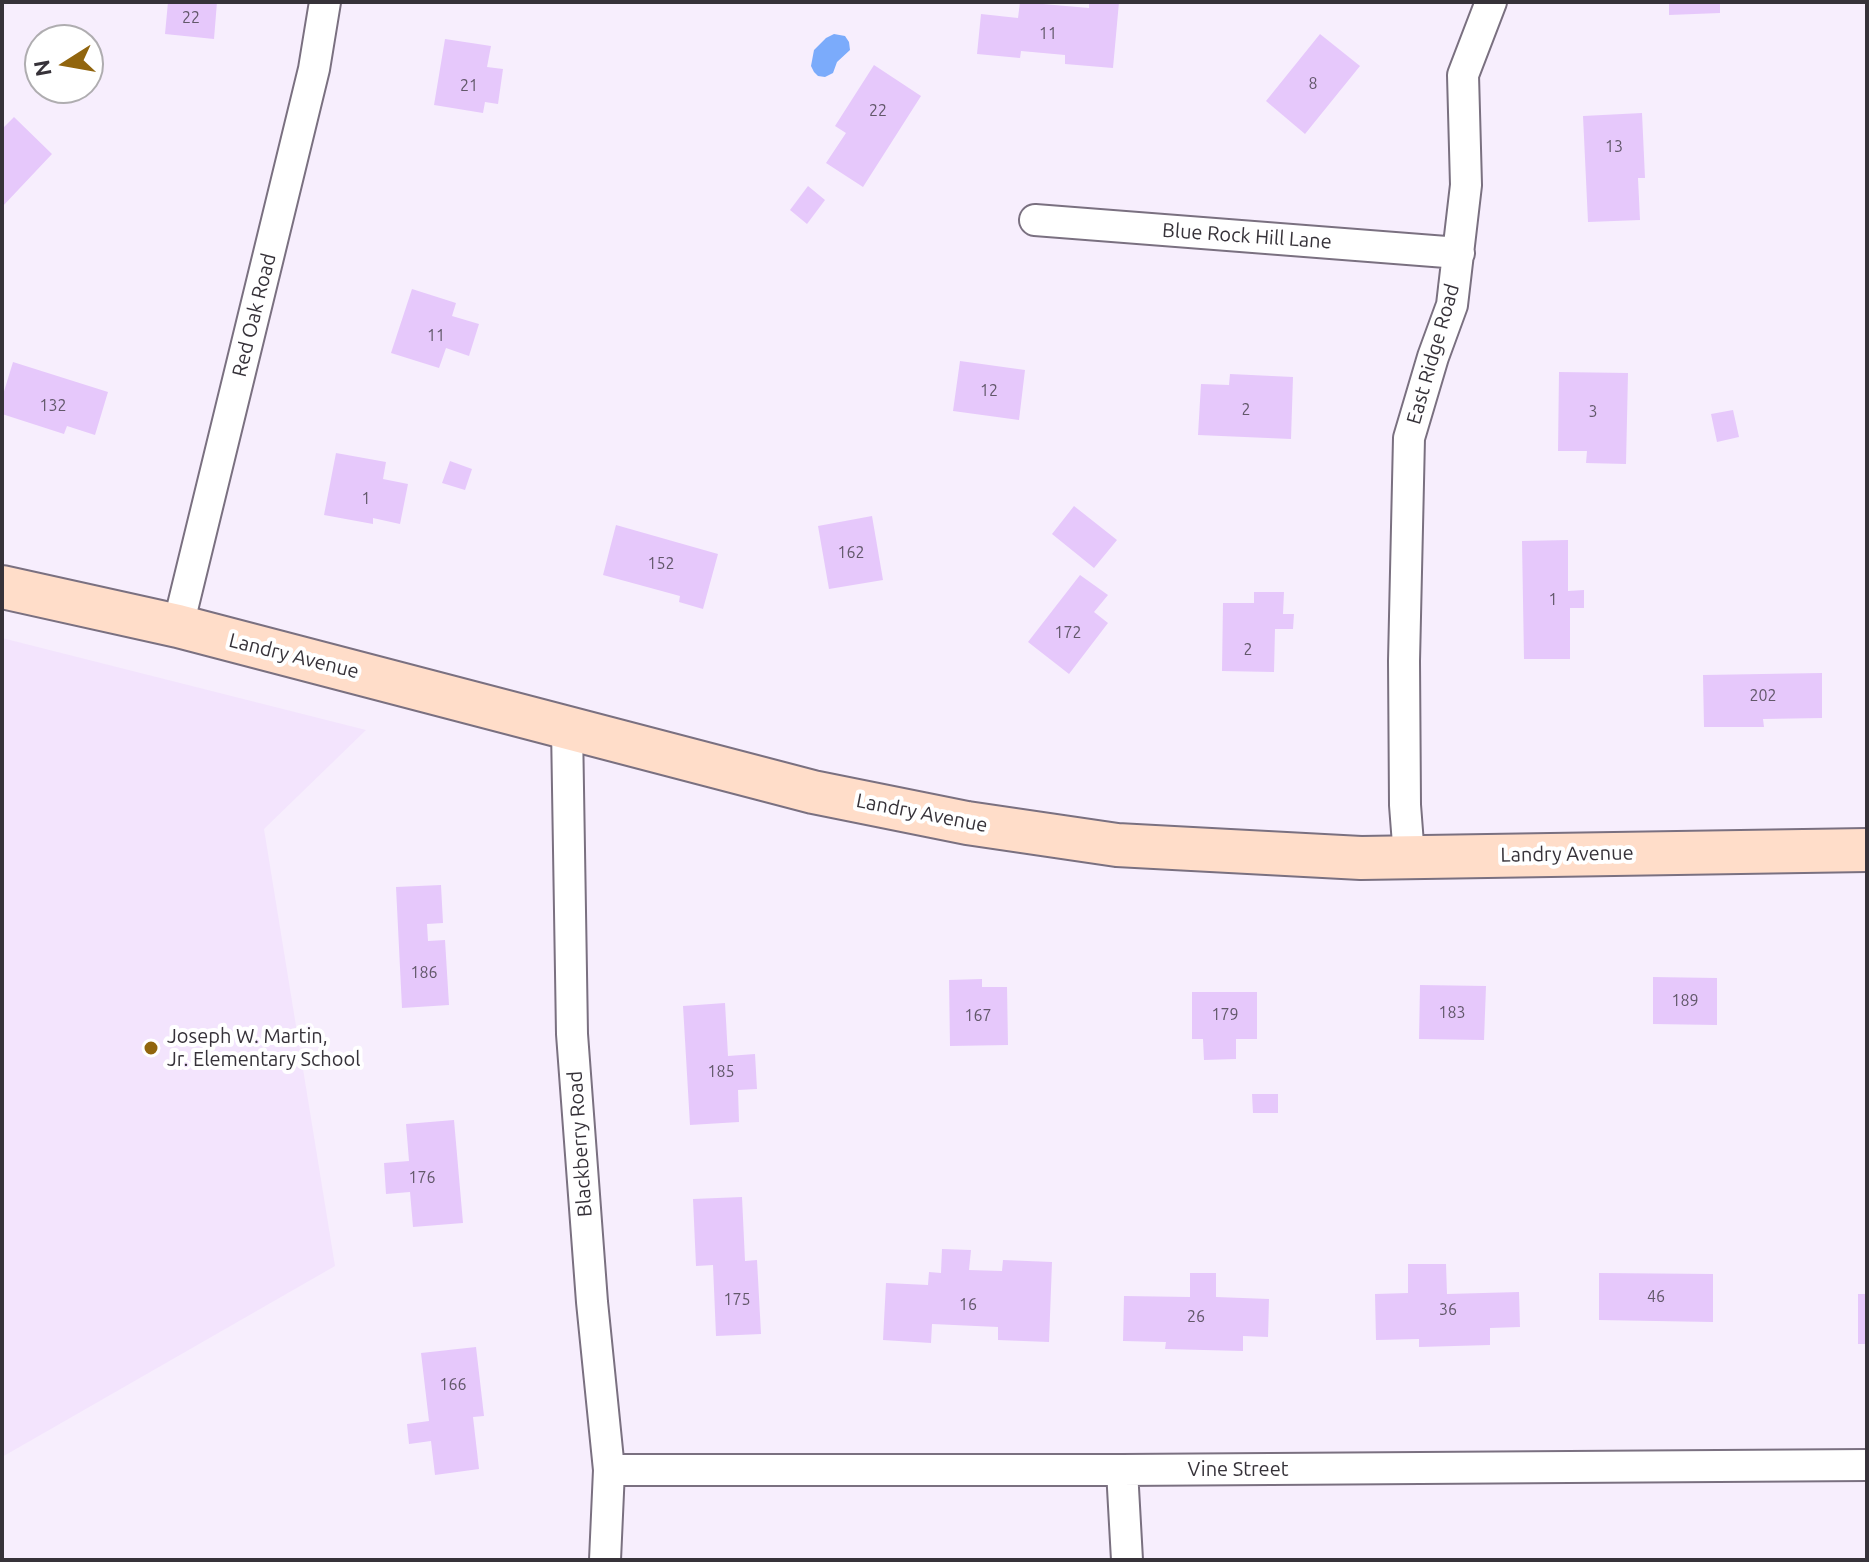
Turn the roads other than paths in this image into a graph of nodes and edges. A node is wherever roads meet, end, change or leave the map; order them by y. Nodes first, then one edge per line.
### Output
1 (325, 2) edge
2 (1491, 2) edge
3 (1035, 220) dead end
4 (1459, 253) junction
5 (2, 587) edge
6 (178, 626) junction
7 (567, 727) junction
8 (1867, 850) edge
9 (1409, 857) junction
10 (1867, 1465) edge
11 (609, 1470) junction
12 (1122, 1470) junction
13 (605, 1560) edge
14 (1127, 1560) edge

1 - 6 street, Red Oak Road
2 - 4 street, East Ridge Road
3 - 4 street, Blue Rock Hill Lane
4 - 9 street, East Ridge Road
5 - 6 street, Landry Avenue
6 - 7 street, Landry Avenue
7 - 9 street, Landry Avenue
7 - 11 street, Blackberry Road
8 - 9 street, Landry Avenue
10 - 12 street, Vine Street
11 - 12 street, Vine Street
11 - 13 street, Blackberry Road
12 - 14 street

